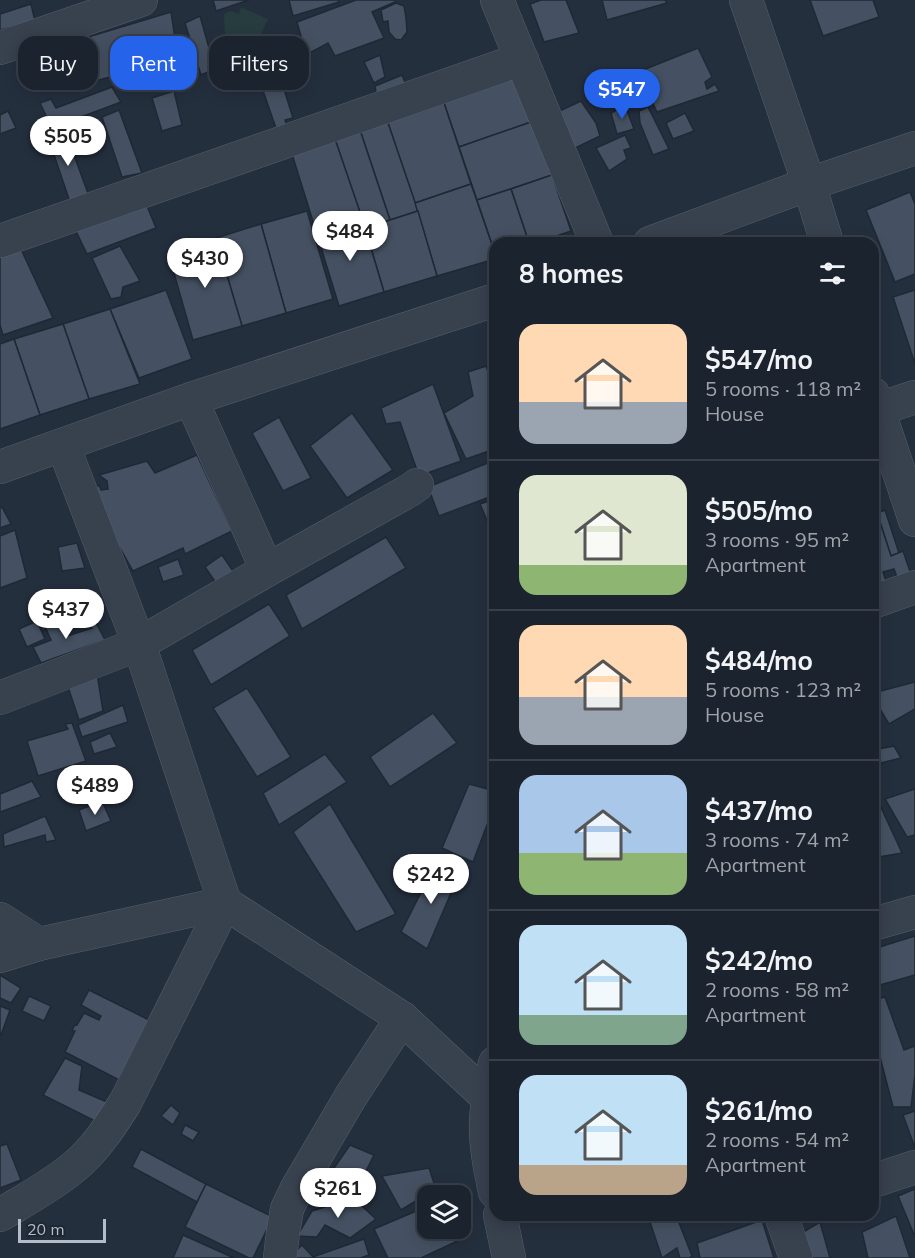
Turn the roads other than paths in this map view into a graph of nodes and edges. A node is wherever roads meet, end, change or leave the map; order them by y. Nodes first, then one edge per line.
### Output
1 (497, 0) edge
2 (746, 0) edge
3 (129, 2) edge
4 (0, 48) edge
5 (522, 59) junction
6 (915, 148) edge
7 (809, 184) junction
8 (595, 237) edge
9 (666, 237) edge
10 (825, 237) edge
11 (0, 241) edge
12 (489, 302) edge
13 (915, 397) edge
14 (191, 399) junction
15 (879, 404) edge
16 (879, 416) edge
17 (63, 445) junction
18 (0, 467) edge
19 (417, 485) dead end
20 (915, 520) edge
21 (267, 570) junction
22 (915, 587) edge
23 (879, 600) edge
24 (139, 644) junction
25 (0, 698) edge
26 (225, 903) junction
27 (915, 912) edge
28 (0, 920) edge
29 (879, 922) edge
30 (39, 944) junction
31 (0, 956) edge
32 (402, 1018) junction
33 (489, 1093) edge
34 (488, 1098) junction
35 (489, 1164) edge
36 (915, 1167) edge
37 (879, 1179) edge
38 (0, 1215) edge
39 (501, 1221) edge
40 (783, 1221) edge
41 (280, 1258) edge
42 (509, 1258) edge
43 (796, 1258) edge

1 - 5 street
2 - 7 street
3 - 4 street
5 - 8 street
5 - 11 street
6 - 7 street
7 - 9 street
7 - 10 street
12 - 14 street
13 - 15 street
14 - 17 street
14 - 21 street
16 - 20 street
17 - 18 street
17 - 24 street
19 - 21 street
21 - 24 street
22 - 23 street
24 - 25 street
24 - 26 street
26 - 30 street
26 - 32 street
26 - 38 street
27 - 29 street
28 - 30 street
30 - 31 street
32 - 34 street
32 - 41 street
33 - 34 street
34 - 35 street
36 - 37 street
39 - 42 street
40 - 43 street

